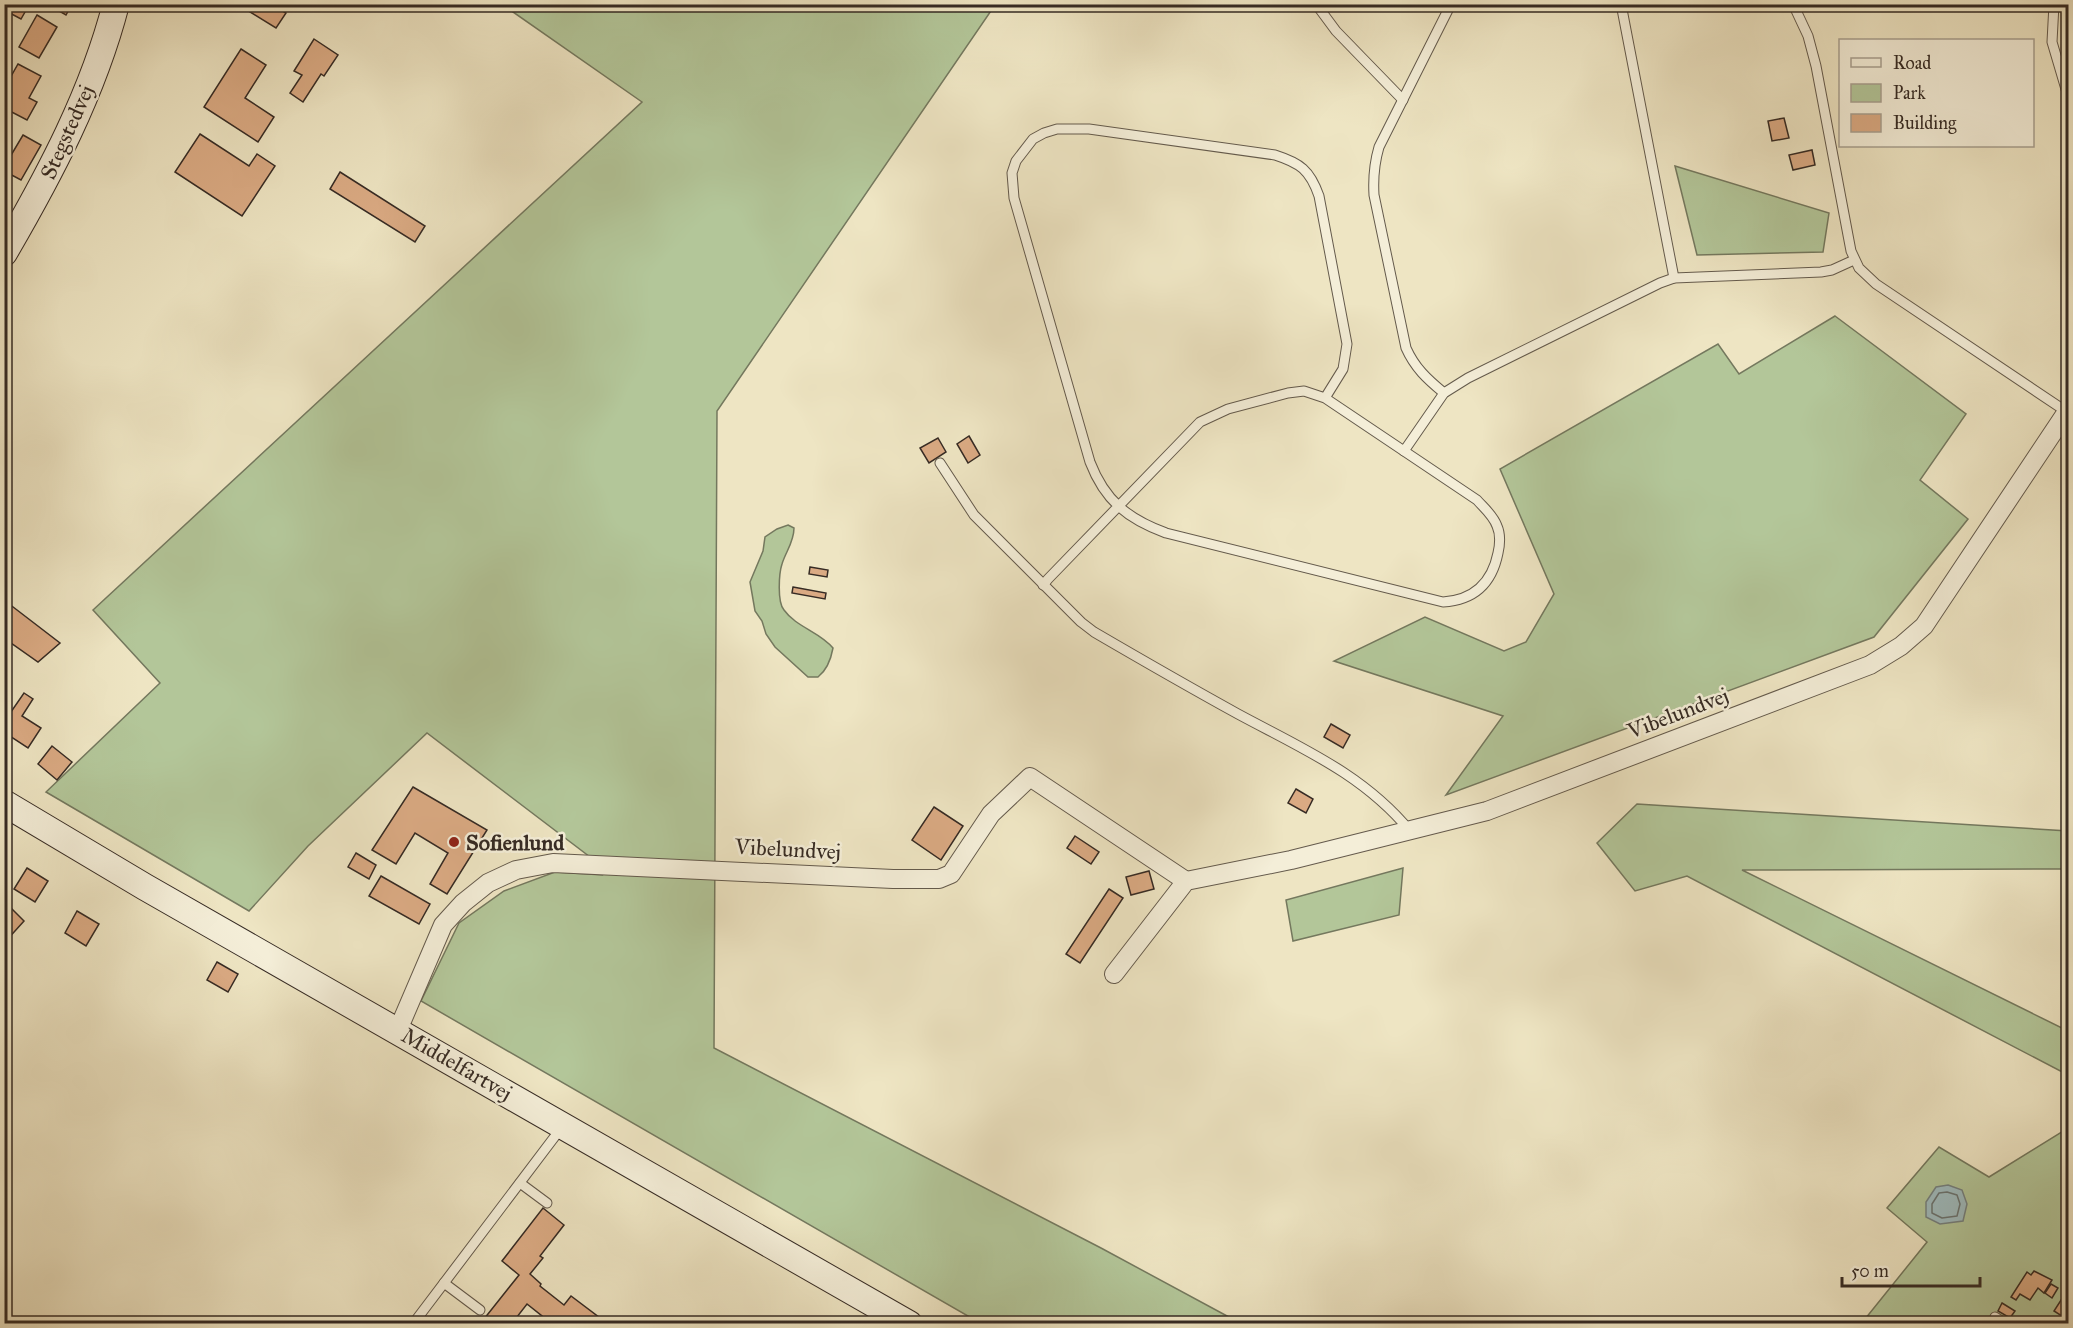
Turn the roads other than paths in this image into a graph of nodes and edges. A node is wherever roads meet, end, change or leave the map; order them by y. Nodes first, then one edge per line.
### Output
1 (116, 4) edge
2 (1316, 4) edge
3 (1451, 4) edge
4 (1621, 4) edge
5 (1794, 4) edge
6 (2054, 4) edge
7 (2068, 96) edge
8 (1403, 100) junction
9 (4, 253) edge
10 (1854, 260) junction
11 (1674, 278) junction
12 (1444, 393) junction
13 (1325, 398) junction
14 (2068, 411) edge
15 (1404, 451) junction
16 (940, 463) dead end
17 (1118, 506) junction
18 (1043, 585) junction
19 (4, 803) edge
20 (1410, 831) junction
21 (1186, 881) junction
22 (1114, 974) dead end
23 (398, 1030) junction
24 (563, 1125) junction
25 (520, 1183) junction
26 (547, 1203) dead end
27 (444, 1283) junction
28 (480, 1310) dead end
29 (1995, 1317) dead end
30 (413, 1323) edge
31 (909, 1323) edge
32 (2006, 1323) edge

1 - 9 main road, Stegstedvej
2 - 8 lane
3 - 8 lane
4 - 11 lane
5 - 10 lane
6 - 7 lane
8 - 12 lane
10 - 11 lane
10 - 14 lane
11 - 12 lane
12 - 15 lane
13 - 15 lane
13 - 17 lane
13 - 17 lane
14 - 20 street, Vibelundvej
15 - 17 lane
16 - 18 lane
17 - 18 lane
18 - 20 lane
19 - 23 main road, Middelfartvej
20 - 21 street, Vibelundvej
21 - 22 street
21 - 23 street, Vibelundvej
23 - 24 main road, Middelfartvej
24 - 25 lane
24 - 31 main road, Middelfartvej
25 - 26 lane
25 - 27 lane
27 - 28 lane
27 - 30 lane
29 - 32 lane

